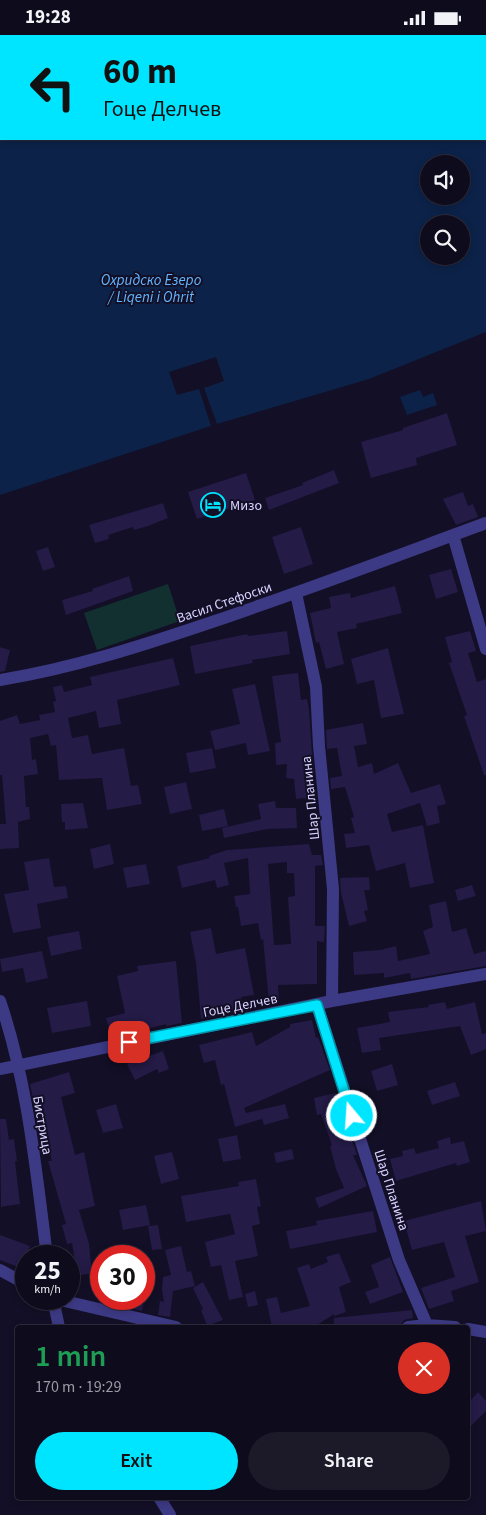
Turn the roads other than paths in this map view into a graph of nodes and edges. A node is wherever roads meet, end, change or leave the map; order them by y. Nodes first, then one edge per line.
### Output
1 (486, 523) edge
2 (453, 535) junction
3 (296, 593) junction
4 (486, 649) edge
5 (0, 680) edge
6 (486, 974) edge
7 (0, 1001) edge
8 (332, 1001) junction
9 (317, 1005) junction
10 (18, 1066) junction
11 (0, 1069) edge
12 (46, 1245) edge
13 (0, 1270) edge
14 (15, 1278) edge
15 (80, 1305) edge
16 (56, 1310) edge
17 (59, 1325) edge
18 (167, 1325) edge
19 (427, 1325) edge
20 (470, 1329) edge
21 (486, 1332) edge
22 (161, 1500) edge
23 (170, 1515) edge

1 - 2 street, Васил Стефоски
2 - 3 street, Васил Стефоски
2 - 4 street
3 - 5 street, Васил Стефоски
3 - 8 street, Шар Планина
6 - 8 street, Гоце Делчев
7 - 10 street, Бистрица
8 - 9 street, Гоце Делчев
9 - 10 street, Гоце Делчев
9 - 19 street, Шар Планина
10 - 11 street, Гоце Делчев
10 - 12 street, Бистрица
13 - 14 street
15 - 18 street
16 - 17 street
20 - 21 street
22 - 23 street

